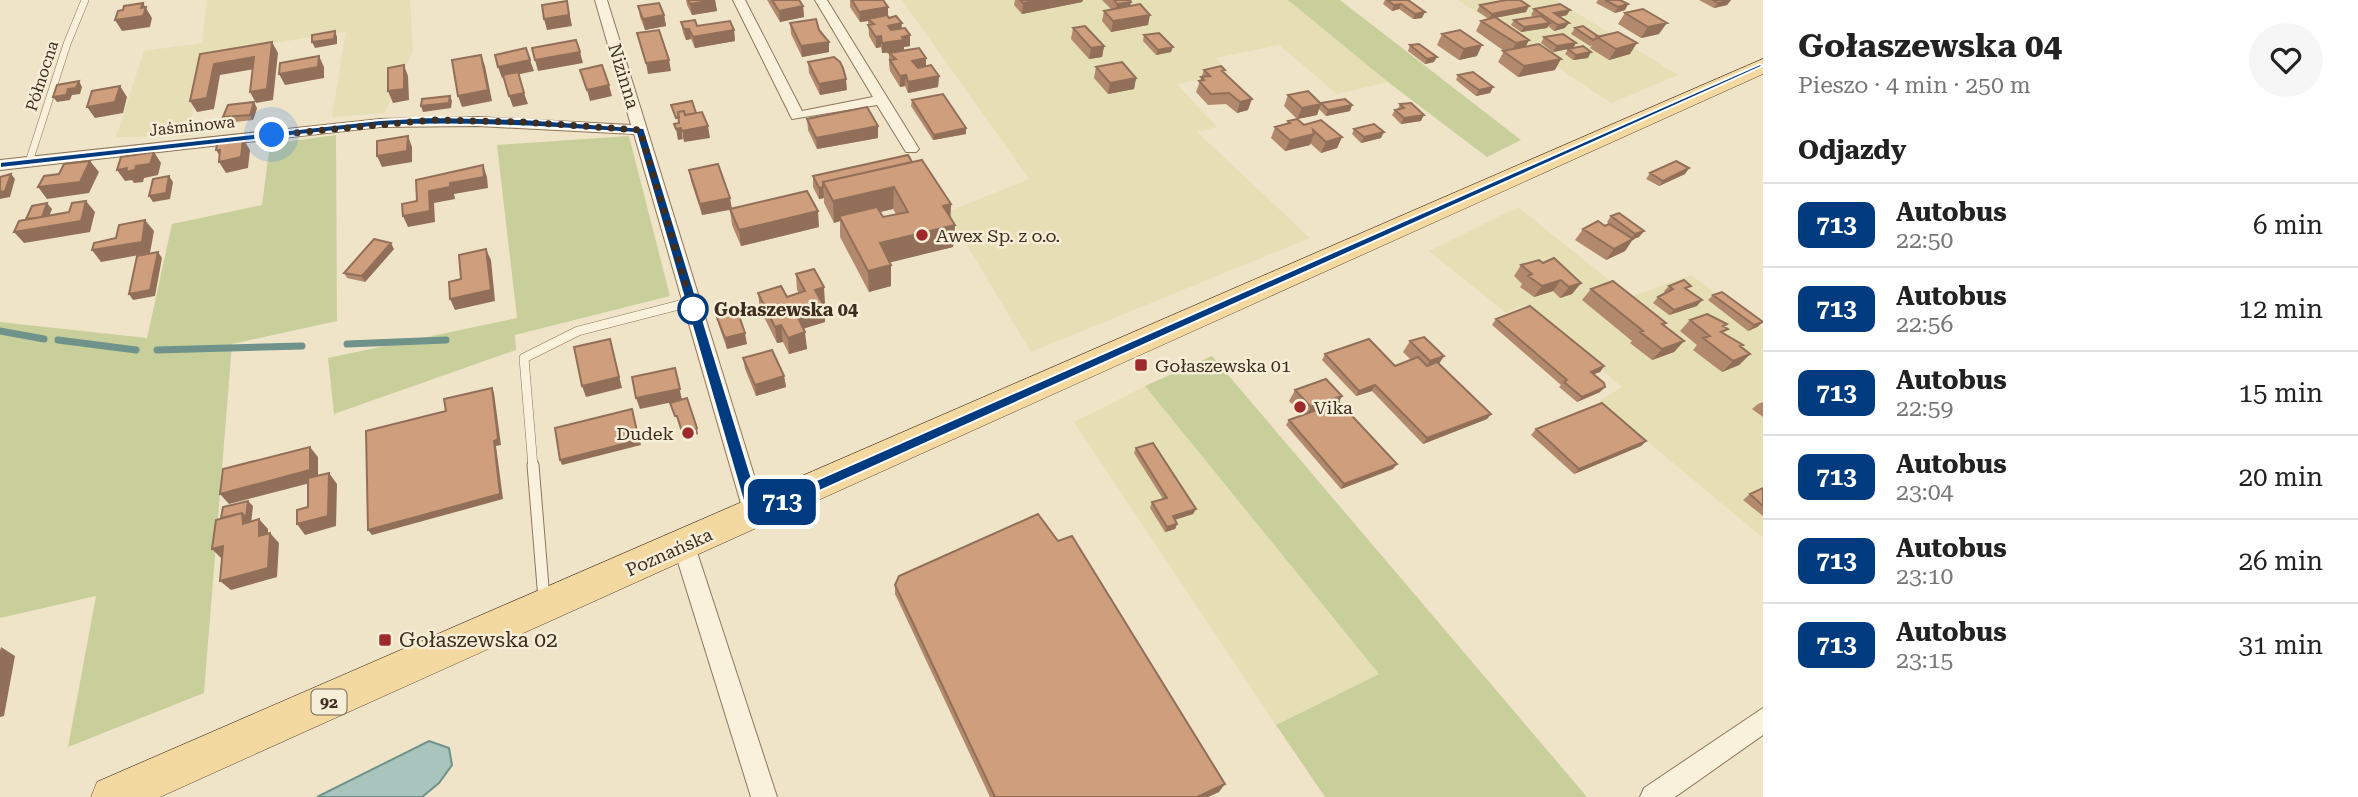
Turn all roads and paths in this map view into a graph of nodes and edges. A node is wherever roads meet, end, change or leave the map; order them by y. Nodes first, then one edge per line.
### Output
1 (85, 0) edge
2 (601, 0) edge
3 (738, 0) edge
4 (821, 0) edge
5 (1763, 66) edge
6 (881, 100) junction
7 (640, 130) junction
8 (911, 149) dead end
9 (29, 162) junction
10 (0, 165) edge
11 (691, 302) junction
12 (755, 514) junction
13 (684, 546) junction
14 (545, 607) junction
15 (1763, 720) edge
16 (112, 797) edge
17 (764, 797) edge
18 (1653, 797) edge

1 - 9 lane, Północna
2 - 7 street, Nizinna
3 - 6 street
4 - 6 street
5 - 12 main road, Poznańska / 92
6 - 8 street
7 - 9 street, Jaśminowa
7 - 11 street, Nizinna
9 - 10 street, Jaśminowa
11 - 12 street, Nizinna
11 - 14 lane
12 - 13 main road, Poznańska / 92
13 - 14 main road, Poznańska / 92
13 - 17 street
14 - 16 main road, Poznańska / 92
15 - 18 street

